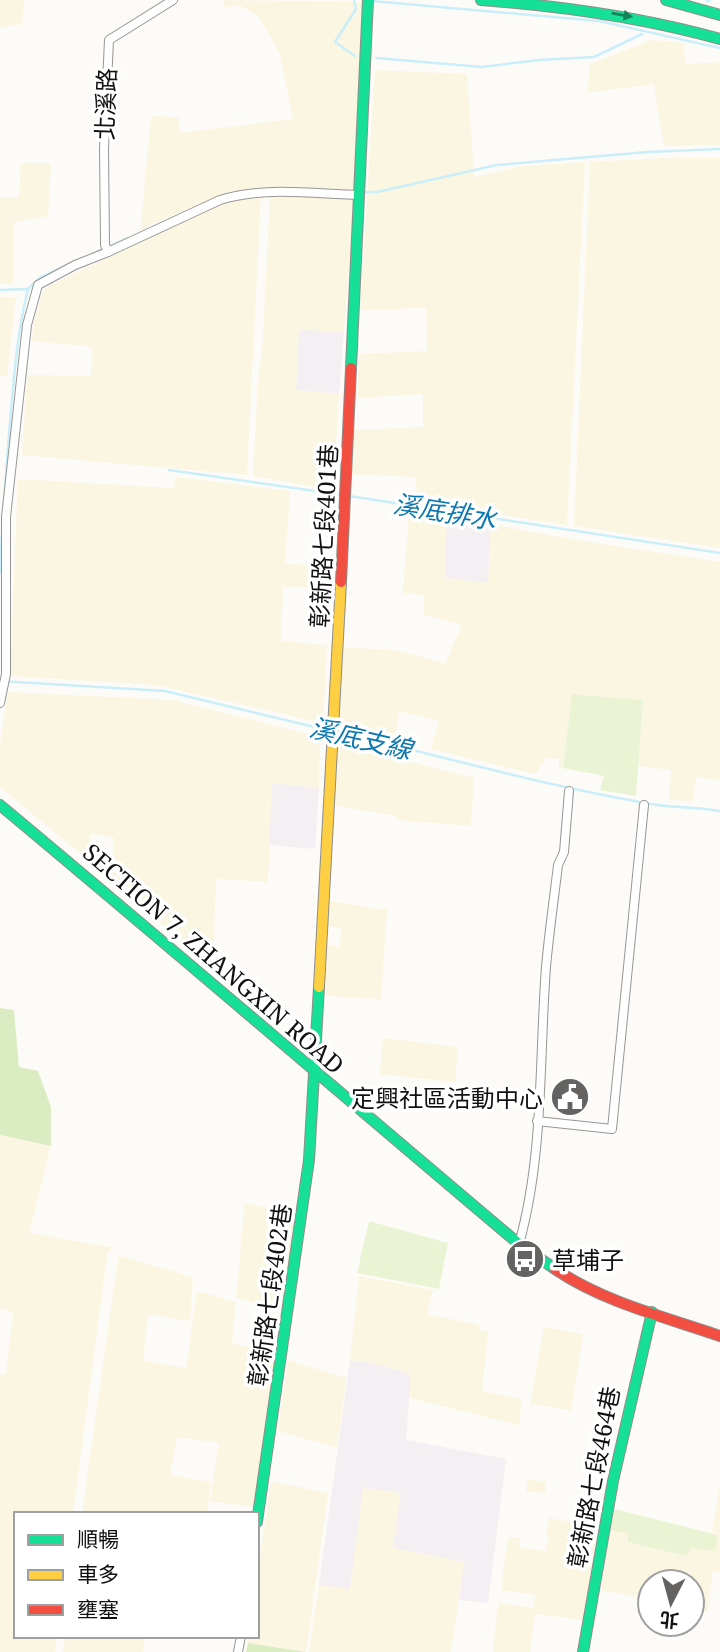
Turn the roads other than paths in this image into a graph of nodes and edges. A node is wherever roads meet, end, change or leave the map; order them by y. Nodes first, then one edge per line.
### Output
1 (173, 0) edge
2 (368, 0) edge
3 (481, 0) edge
4 (666, 0) edge
5 (720, 15) edge
6 (720, 39) edge
7 (360, 195) junction
8 (106, 248) junction
9 (0, 703) edge
10 (569, 791) dead end
11 (0, 805) edge
12 (644, 805) dead end
13 (315, 1073) junction
14 (537, 1121) junction
15 (519, 1244) junction
16 (652, 1312) junction
17 (720, 1336) edge
18 (258, 1512) edge
19 (583, 1652) edge

1 - 8 street, 北溪路
2 - 7 street, 彰新路七段401巷
3 -> 6 street
4 - 5 street
7 - 8 street
7 - 13 street, 彰新路七段401巷
8 - 9 street
10 - 14 street
11 - 13 street, SECTION 7, ZHANGXIN ROAD
12 - 14 street
13 - 15 street, SECTION 7, ZHANGXIN ROAD
13 - 18 street, 彰新路七段402巷
14 - 15 street
15 - 16 street, SECTION 7, ZHANGXIN ROAD
16 - 17 street, SECTION 7, ZHANGXIN ROAD
16 - 19 street, 彰新路七段464巷

